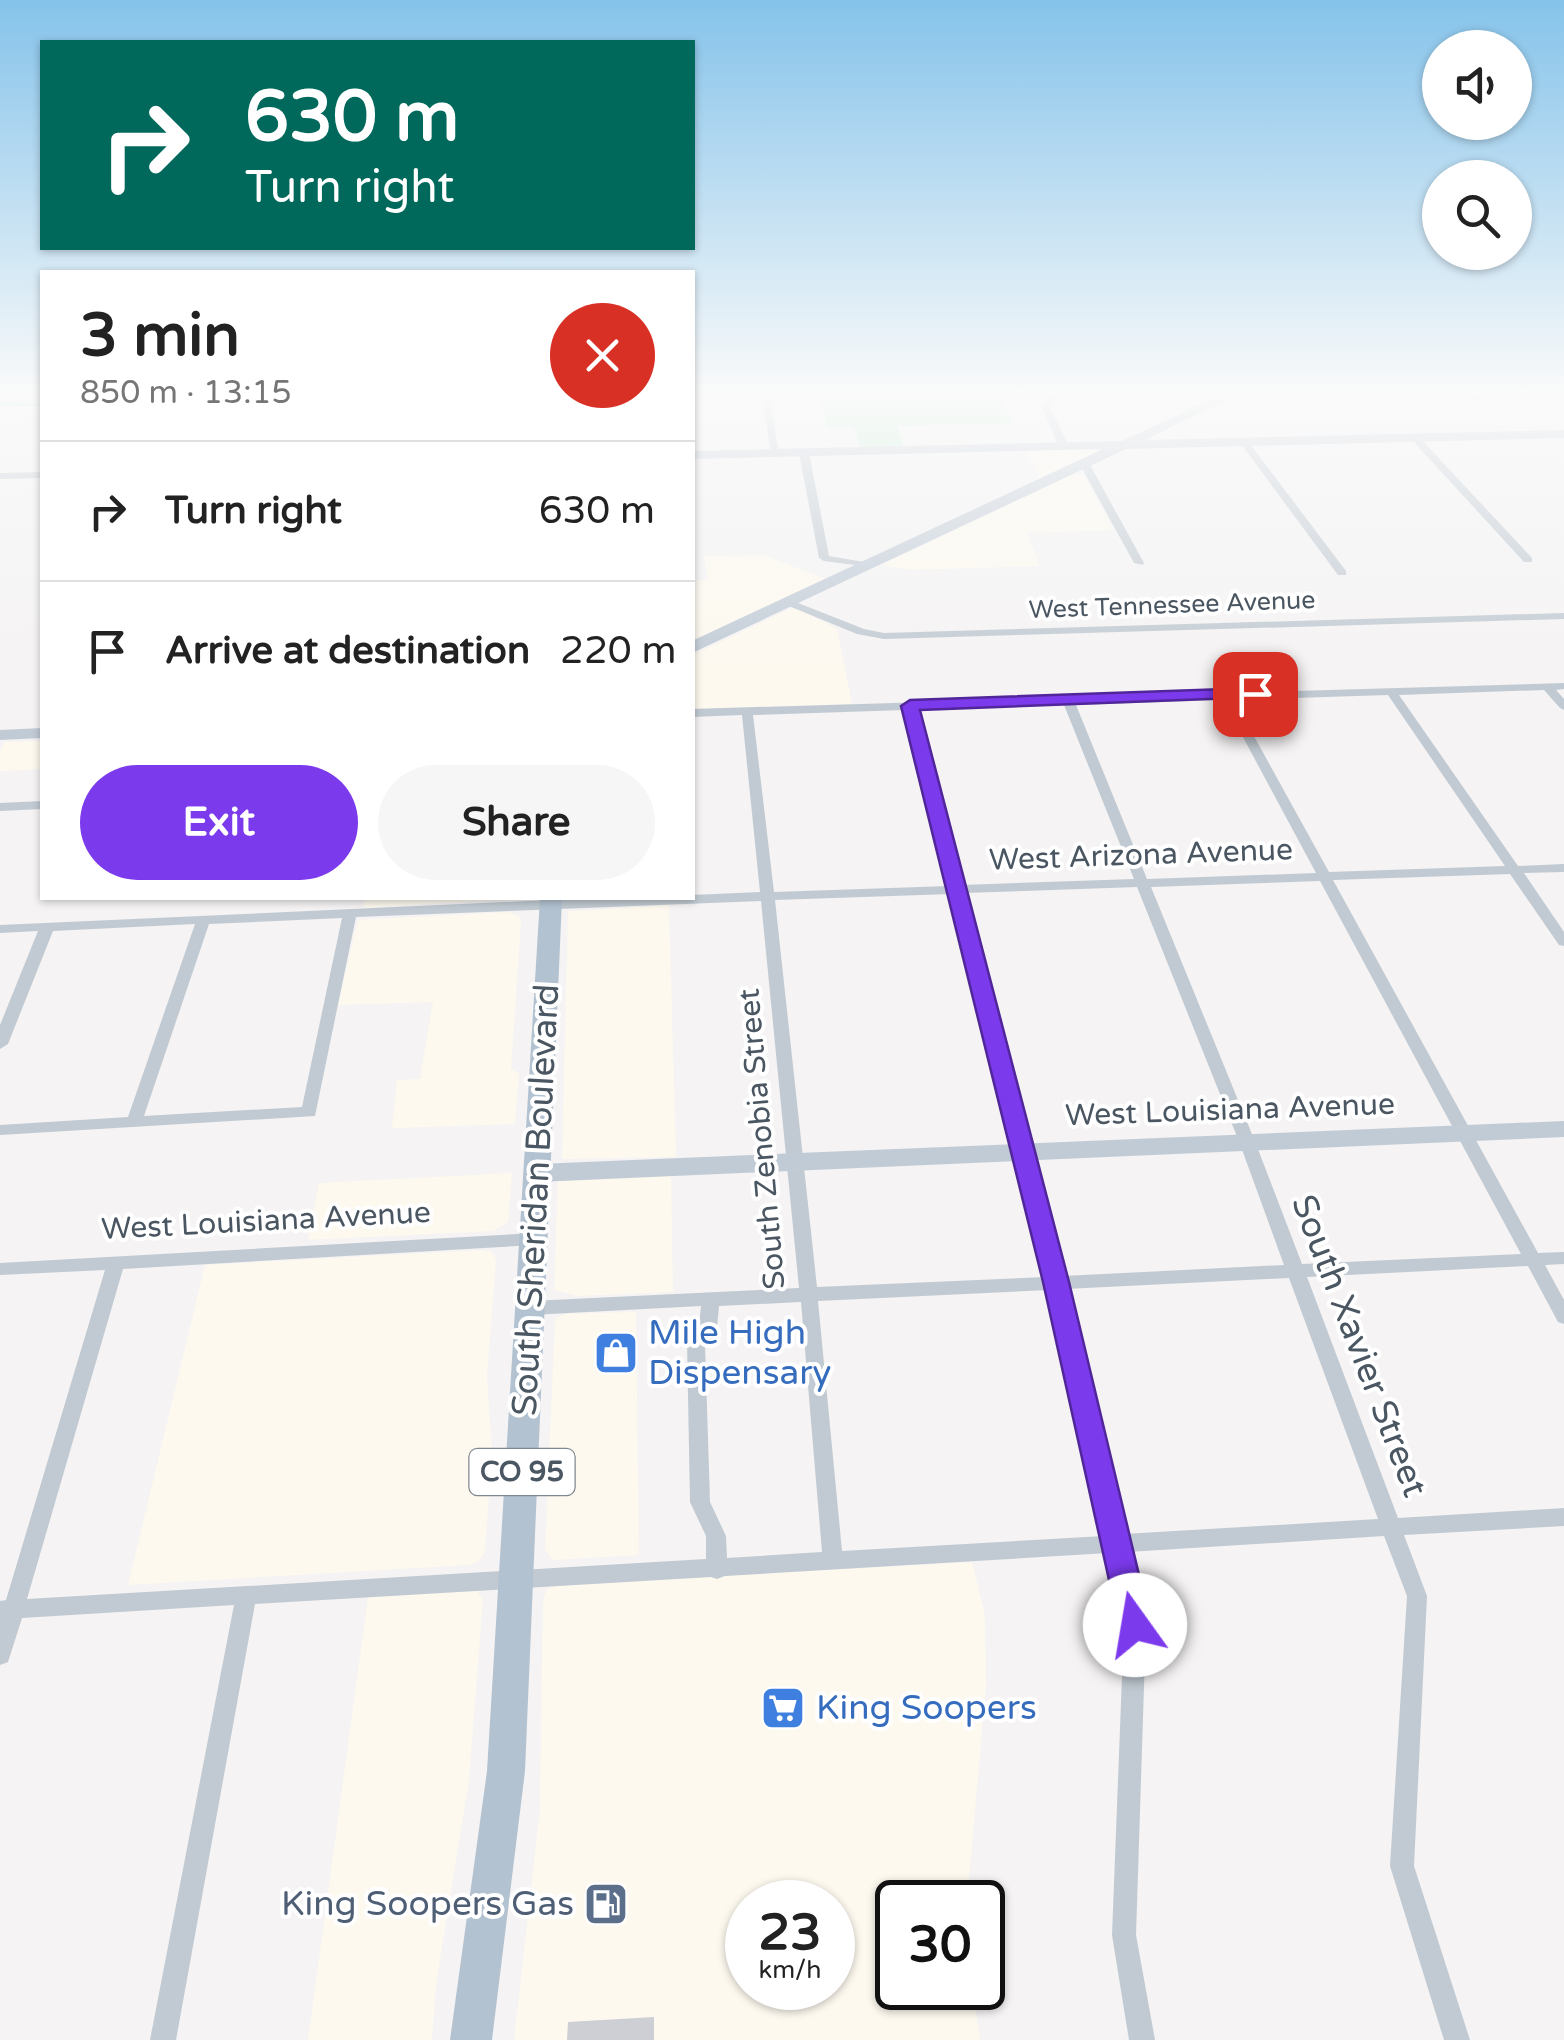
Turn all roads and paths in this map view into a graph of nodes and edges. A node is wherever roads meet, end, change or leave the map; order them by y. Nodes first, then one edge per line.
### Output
1 (810, 485) edge
2 (1037, 485) edge
3 (1096, 485) edge
4 (1276, 485) edge
5 (1459, 485) edge
6 (1528, 560) dead end
7 (1138, 563) dead end
8 (866, 565) junction
9 (1342, 573) dead end
10 (788, 602) junction
11 (1564, 616) edge
12 (695, 647) edge
13 (1548, 686) junction
14 (1564, 686) edge
15 (1391, 691) junction
16 (1226, 694) junction
17 (1068, 700) junction
18 (910, 706) junction
19 (1564, 706) edge
20 (747, 711) junction
21 (695, 712) edge
22 (40, 733) edge
23 (0, 735) edge
24 (40, 806) edge
25 (0, 807) edge
26 (1564, 868) edge
27 (1514, 869) junction
28 (1327, 876) junction
29 (1143, 883) junction
30 (955, 889) junction
31 (768, 896) junction
32 (695, 897) edge
33 (551, 900) edge
34 (350, 913) junction
35 (204, 920) junction
36 (48, 926) junction
37 (0, 929) edge
38 (1564, 942) edge
39 (0, 1044) edge
40 (134, 1122) junction
41 (1564, 1129) edge
42 (0, 1130) edge
43 (1465, 1134) junction
44 (1248, 1144) junction
45 (1021, 1150) junction
46 (797, 1162) junction
47 (538, 1173) junction
48 (535, 1238) junction
49 (1564, 1258) edge
50 (1532, 1259) junction
51 (116, 1262) junction
52 (0, 1269) edge
53 (1296, 1273) junction
54 (1056, 1282) junction
55 (807, 1297) junction
56 (711, 1301) junction
57 (531, 1308) junction
58 (1564, 1317) edge
59 (1564, 1517) edge
60 (1393, 1528) junction
61 (1116, 1545) junction
62 (833, 1562) junction
63 (717, 1570) junction
64 (516, 1582) junction
65 (246, 1595) junction
66 (7, 1609) edge
67 (0, 1655) edge
68 (163, 2040) edge
69 (471, 2040) edge
70 (1142, 2040) edge
71 (1457, 2040) edge

1 - 8 street
2 - 8 street
3 - 7 street
4 - 9 street
5 - 6 street
8 - 10 street
10 - 11 street, West Tennessee Avenue
10 - 12 street
13 - 14 street
13 - 15 street
13 - 19 street
15 - 16 street
15 - 27 street
16 - 17 street
16 - 28 street
17 - 18 street
17 - 29 street, South Xavier Street
18 - 20 street
18 - 30 street
20 - 21 street
20 - 31 street, South Zenobia Street
22 - 23 street
24 - 25 street
26 - 27 street, West Arizona Avenue
27 - 28 street, West Arizona Avenue
27 - 38 street
28 - 29 street, West Arizona Avenue
28 - 43 street
29 - 30 street, West Arizona Avenue
29 - 44 street, South Xavier Street
30 - 31 street, West Arizona Avenue
30 - 45 street
31 - 32 street, West Arizona Avenue
31 - 46 street, South Zenobia Street
33 - 34 street, West Arizona Avenue
33 - 47 main road, South Sheridan Boulevard / CO 95
34 - 35 street, West Arizona Avenue
34 - 40 street
35 - 36 street, West Arizona Avenue
35 - 40 street
36 - 37 street, West Arizona Avenue
36 - 39 street
40 - 42 street
41 - 43 street, West Louisiana Avenue
43 - 44 street, West Louisiana Avenue
43 - 50 street
44 - 45 street, West Louisiana Avenue
44 - 53 street, South Xavier Street
45 - 46 street, West Louisiana Avenue
45 - 54 street
46 - 47 street, West Louisiana Avenue
46 - 55 street, South Zenobia Street
47 - 48 main road, South Sheridan Boulevard / CO 95
48 - 51 street, West Louisiana Avenue
48 - 57 main road, South Sheridan Boulevard / CO 95
49 - 50 street
50 - 53 street
50 - 58 street
51 - 52 street, West Louisiana Avenue
51 - 66 street
53 - 54 street
53 - 60 street, South Xavier Street
54 - 55 street
54 - 61 street
55 - 56 street
55 - 62 street, South Zenobia Street
56 - 57 street
56 - 63 street
57 - 64 main road, South Sheridan Boulevard / CO 95
59 - 60 street
60 - 61 street
60 - 71 street, South Xavier Street
61 - 62 street
61 - 70 street
62 - 63 street
63 - 64 street
64 - 65 street
64 - 69 main road, South Sheridan Boulevard / CO 95
65 - 66 street
65 - 68 street
66 - 67 street

